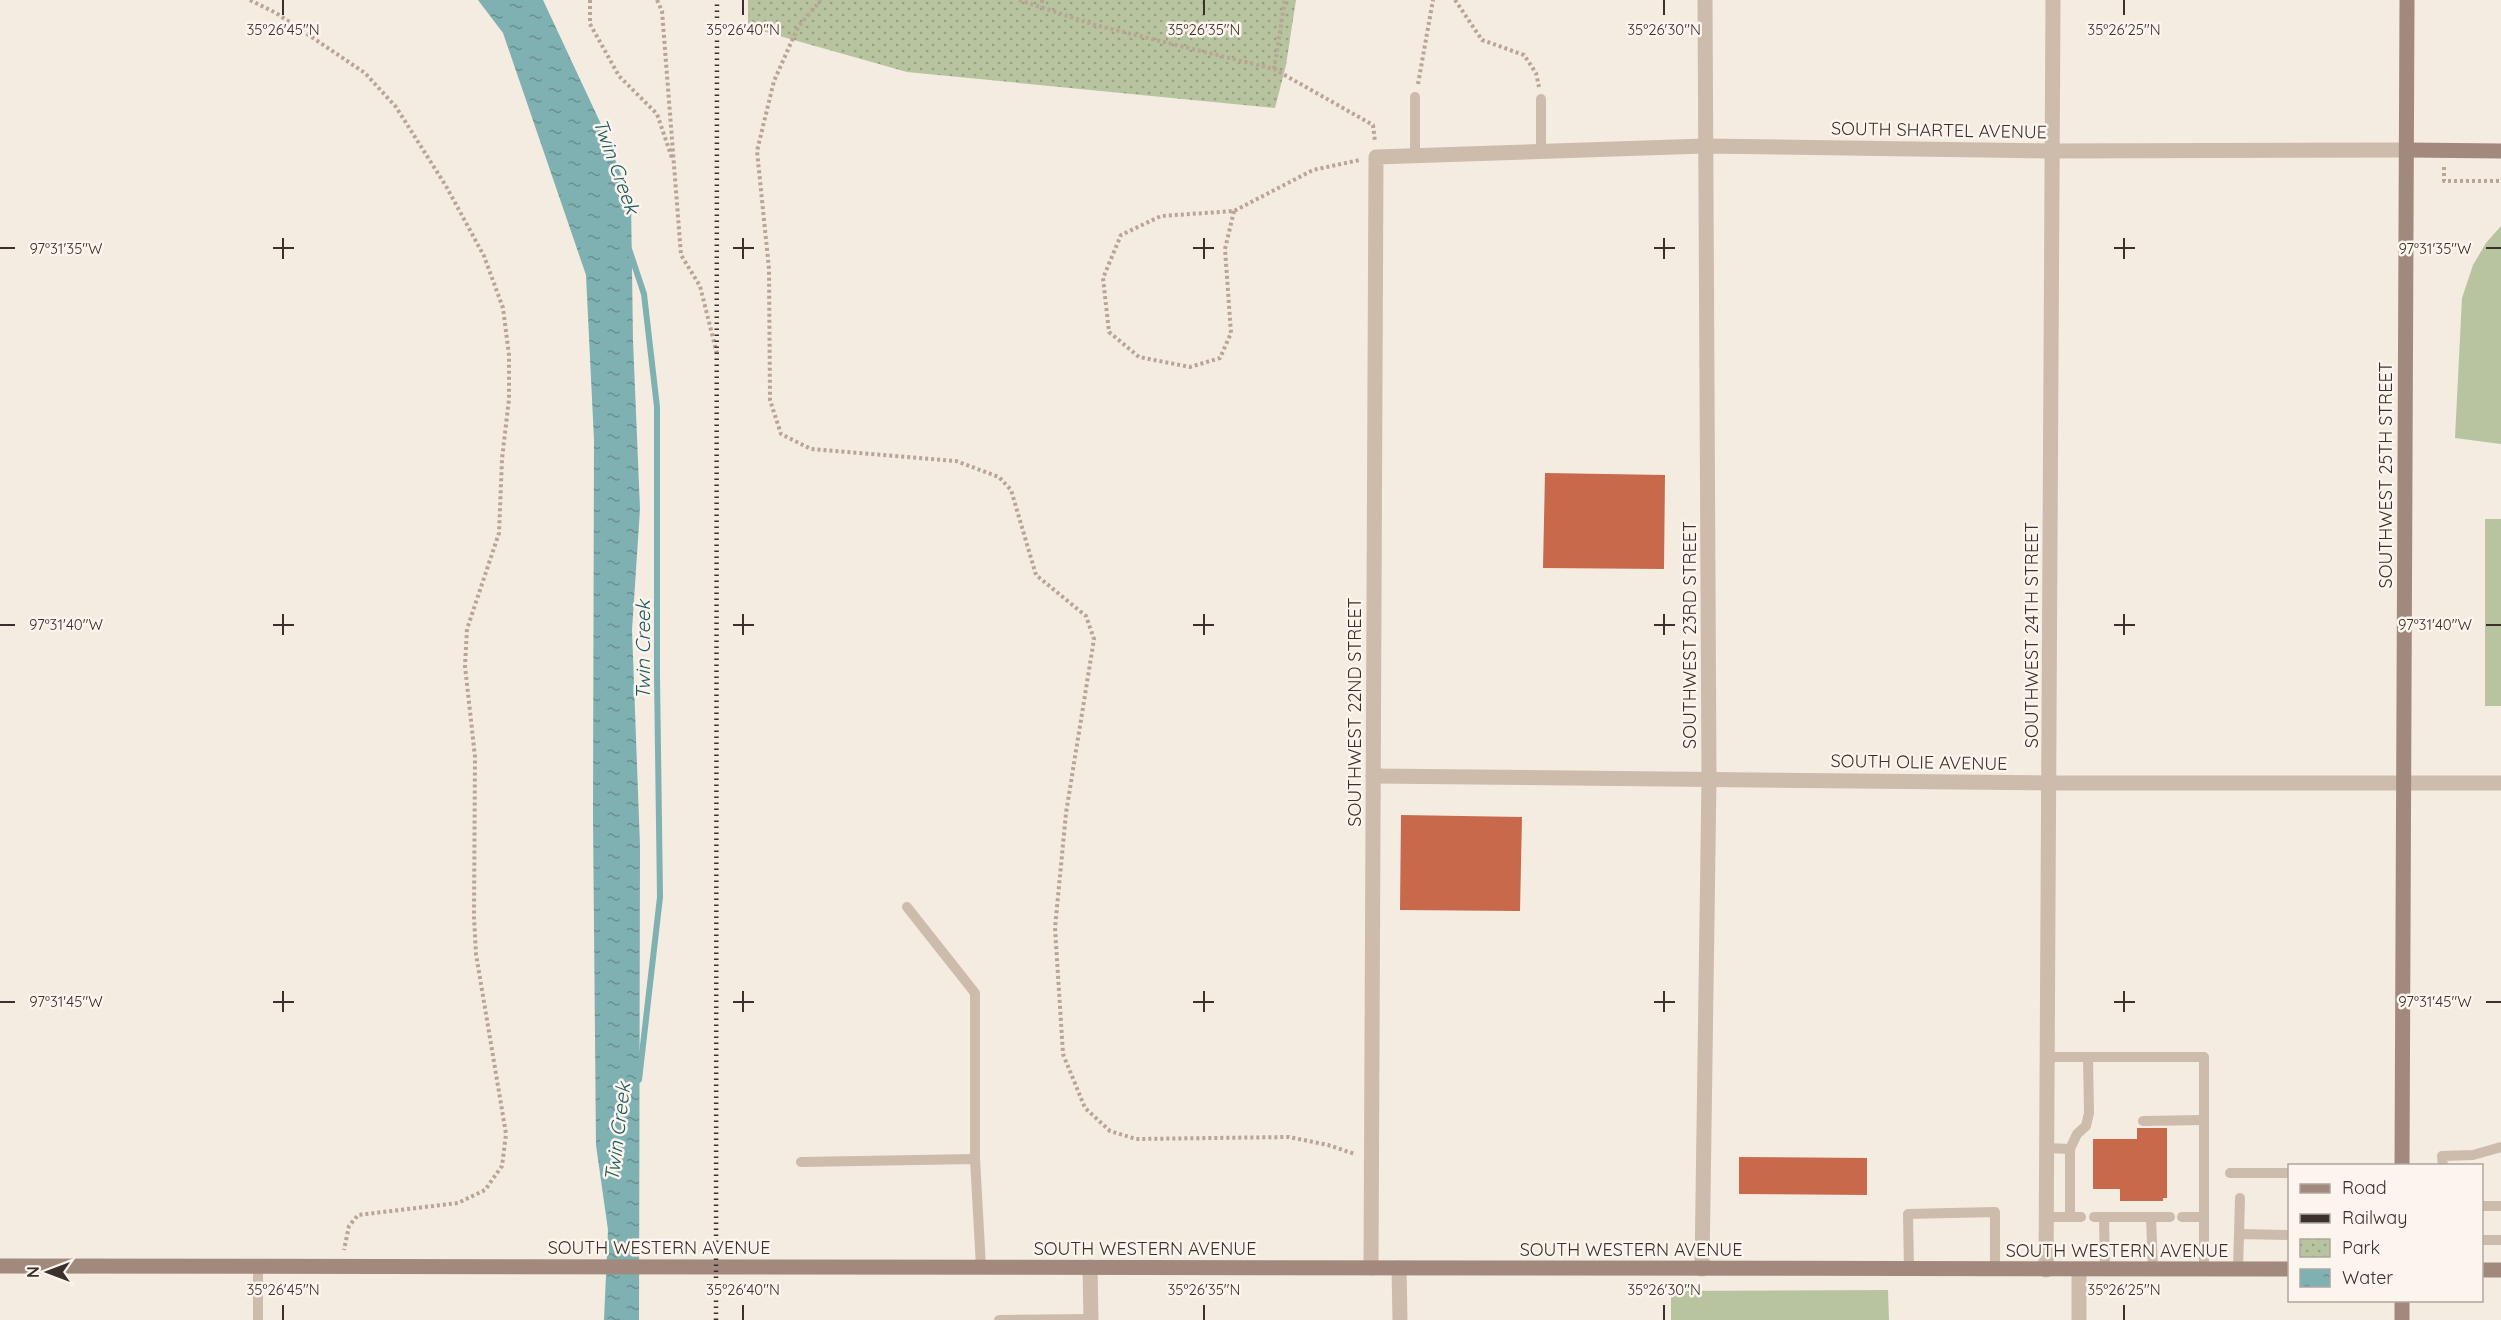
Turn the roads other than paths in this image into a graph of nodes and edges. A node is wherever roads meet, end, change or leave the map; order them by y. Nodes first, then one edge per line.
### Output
1 (1705, 0) edge
2 (2053, 0) edge
3 (2407, 0) edge
4 (1415, 97) road end
5 (1541, 99) road end
6 (1705, 146) junction
7 (2407, 150) junction
8 (1541, 151) junction
9 (2052, 151) junction
10 (2501, 151) edge
11 (1415, 156) junction
12 (1376, 157) joint
13 (1373, 776) junction
14 (1709, 778) junction
15 (2050, 783) junction
16 (2501, 783) edge
17 (2403, 784) junction
18 (907, 907) dead end
19 (2048, 1057) junction
20 (2088, 1057) junction
21 (2204, 1120) junction
22 (2142, 1121) dead end
23 (2501, 1147) edge
24 (2047, 1148) junction
25 (2070, 1149) junction
26 (975, 1159) junction
27 (801, 1162) dead end
28 (2402, 1164) edge
29 (2443, 1164) edge
30 (2230, 1173) dead end
31 (2288, 1173) edge
32 (2240, 1198) dead end
33 (2483, 1206) edge
34 (2501, 1206) edge
35 (2047, 1217) junction
36 (2151, 1217) junction
37 (2204, 1217) junction
38 (2239, 1234) junction
39 (2288, 1235) edge
40 (2483, 1240) edge
41 (2501, 1240) edge
42 (0, 1266) edge
43 (258, 1266) junction
44 (981, 1267) junction
45 (1090, 1267) junction
46 (1371, 1268) junction
47 (1399, 1268) junction
48 (1702, 1269) junction
49 (2238, 1269) junction
50 (2288, 1269) edge
51 (2483, 1269) edge
52 (1909, 1270) junction
53 (1995, 1270) junction
54 (2046, 1270) junction
55 (2079, 1270) junction
56 (2105, 1270) junction
57 (2153, 1270) junction
58 (2205, 1270) junction
59 (2501, 1270) edge
60 (2402, 1302) edge
61 (258, 1320) edge
62 (999, 1320) edge
63 (1091, 1320) edge
64 (1400, 1320) edge
65 (2079, 1320) edge
66 (2402, 1320) edge

1 - 6 street, SOUTHWEST 23RD STREET
2 - 9 street, SOUTHWEST 24TH STREET
3 - 7 main road, SOUTHWEST 25TH STREET
4 - 11 lane
5 - 8 lane
6 - 8 street, SOUTH SHARTEL AVENUE
6 - 9 street, SOUTH SHARTEL AVENUE
6 - 14 street, SOUTHWEST 23RD STREET
7 - 9 street, SOUTH SHARTEL AVENUE
7 - 10 main road, SOUTH SHARTEL AVENUE
7 - 17 main road, SOUTHWEST 25TH STREET
8 - 11 street, SOUTH SHARTEL AVENUE
9 - 15 street, SOUTHWEST 24TH STREET
11 - 12 street, SOUTH SHARTEL AVENUE
12 - 13 street, SOUTHWEST 22ND STREET
13 - 14 street, SOUTH OLIE AVENUE
13 - 46 street, SOUTHWEST 22ND STREET
14 - 15 street, SOUTH OLIE AVENUE
14 - 48 street, SOUTHWEST 23RD STREET
15 - 17 street, SOUTH OLIE AVENUE
15 - 19 street, SOUTHWEST 24TH STREET
16 - 17 street, SOUTH OLIE AVENUE
17 - 28 main road, SOUTHWEST 25TH STREET
18 - 26 lane
19 - 20 lane
19 - 24 street, SOUTHWEST 24TH STREET
20 - 21 lane
20 - 25 lane
21 - 22 lane
21 - 37 lane
23 - 29 lane
24 - 25 lane
24 - 35 street, SOUTHWEST 24TH STREET
25 - 35 lane
26 - 27 lane
26 - 44 lane
30 - 31 lane
32 - 38 lane
33 - 34 lane
35 - 54 street, SOUTHWEST 24TH STREET
36 - 37 lane
36 - 56 lane
36 - 57 lane
37 - 58 lane
38 - 39 lane
38 - 49 lane
40 - 41 lane
42 - 43 main road, SOUTH WESTERN AVENUE
43 - 44 main road, SOUTH WESTERN AVENUE
43 - 61 lane
44 - 45 main road, SOUTH WESTERN AVENUE
45 - 46 main road, SOUTH WESTERN AVENUE
45 - 63 street
46 - 47 main road, SOUTH WESTERN AVENUE
47 - 48 main road, SOUTH WESTERN AVENUE
47 - 64 street
48 - 52 main road, SOUTH WESTERN AVENUE
49 - 50 main road, SOUTH WESTERN AVENUE
49 - 58 main road, SOUTH WESTERN AVENUE
51 - 59 main road
52 - 53 main road, SOUTH WESTERN AVENUE
52 - 53 lane
53 - 54 main road, SOUTH WESTERN AVENUE
54 - 55 main road, SOUTH WESTERN AVENUE
55 - 56 main road, SOUTH WESTERN AVENUE
55 - 65 street
56 - 57 main road, SOUTH WESTERN AVENUE
57 - 58 main road, SOUTH WESTERN AVENUE
60 - 66 main road
62 - 63 lane

